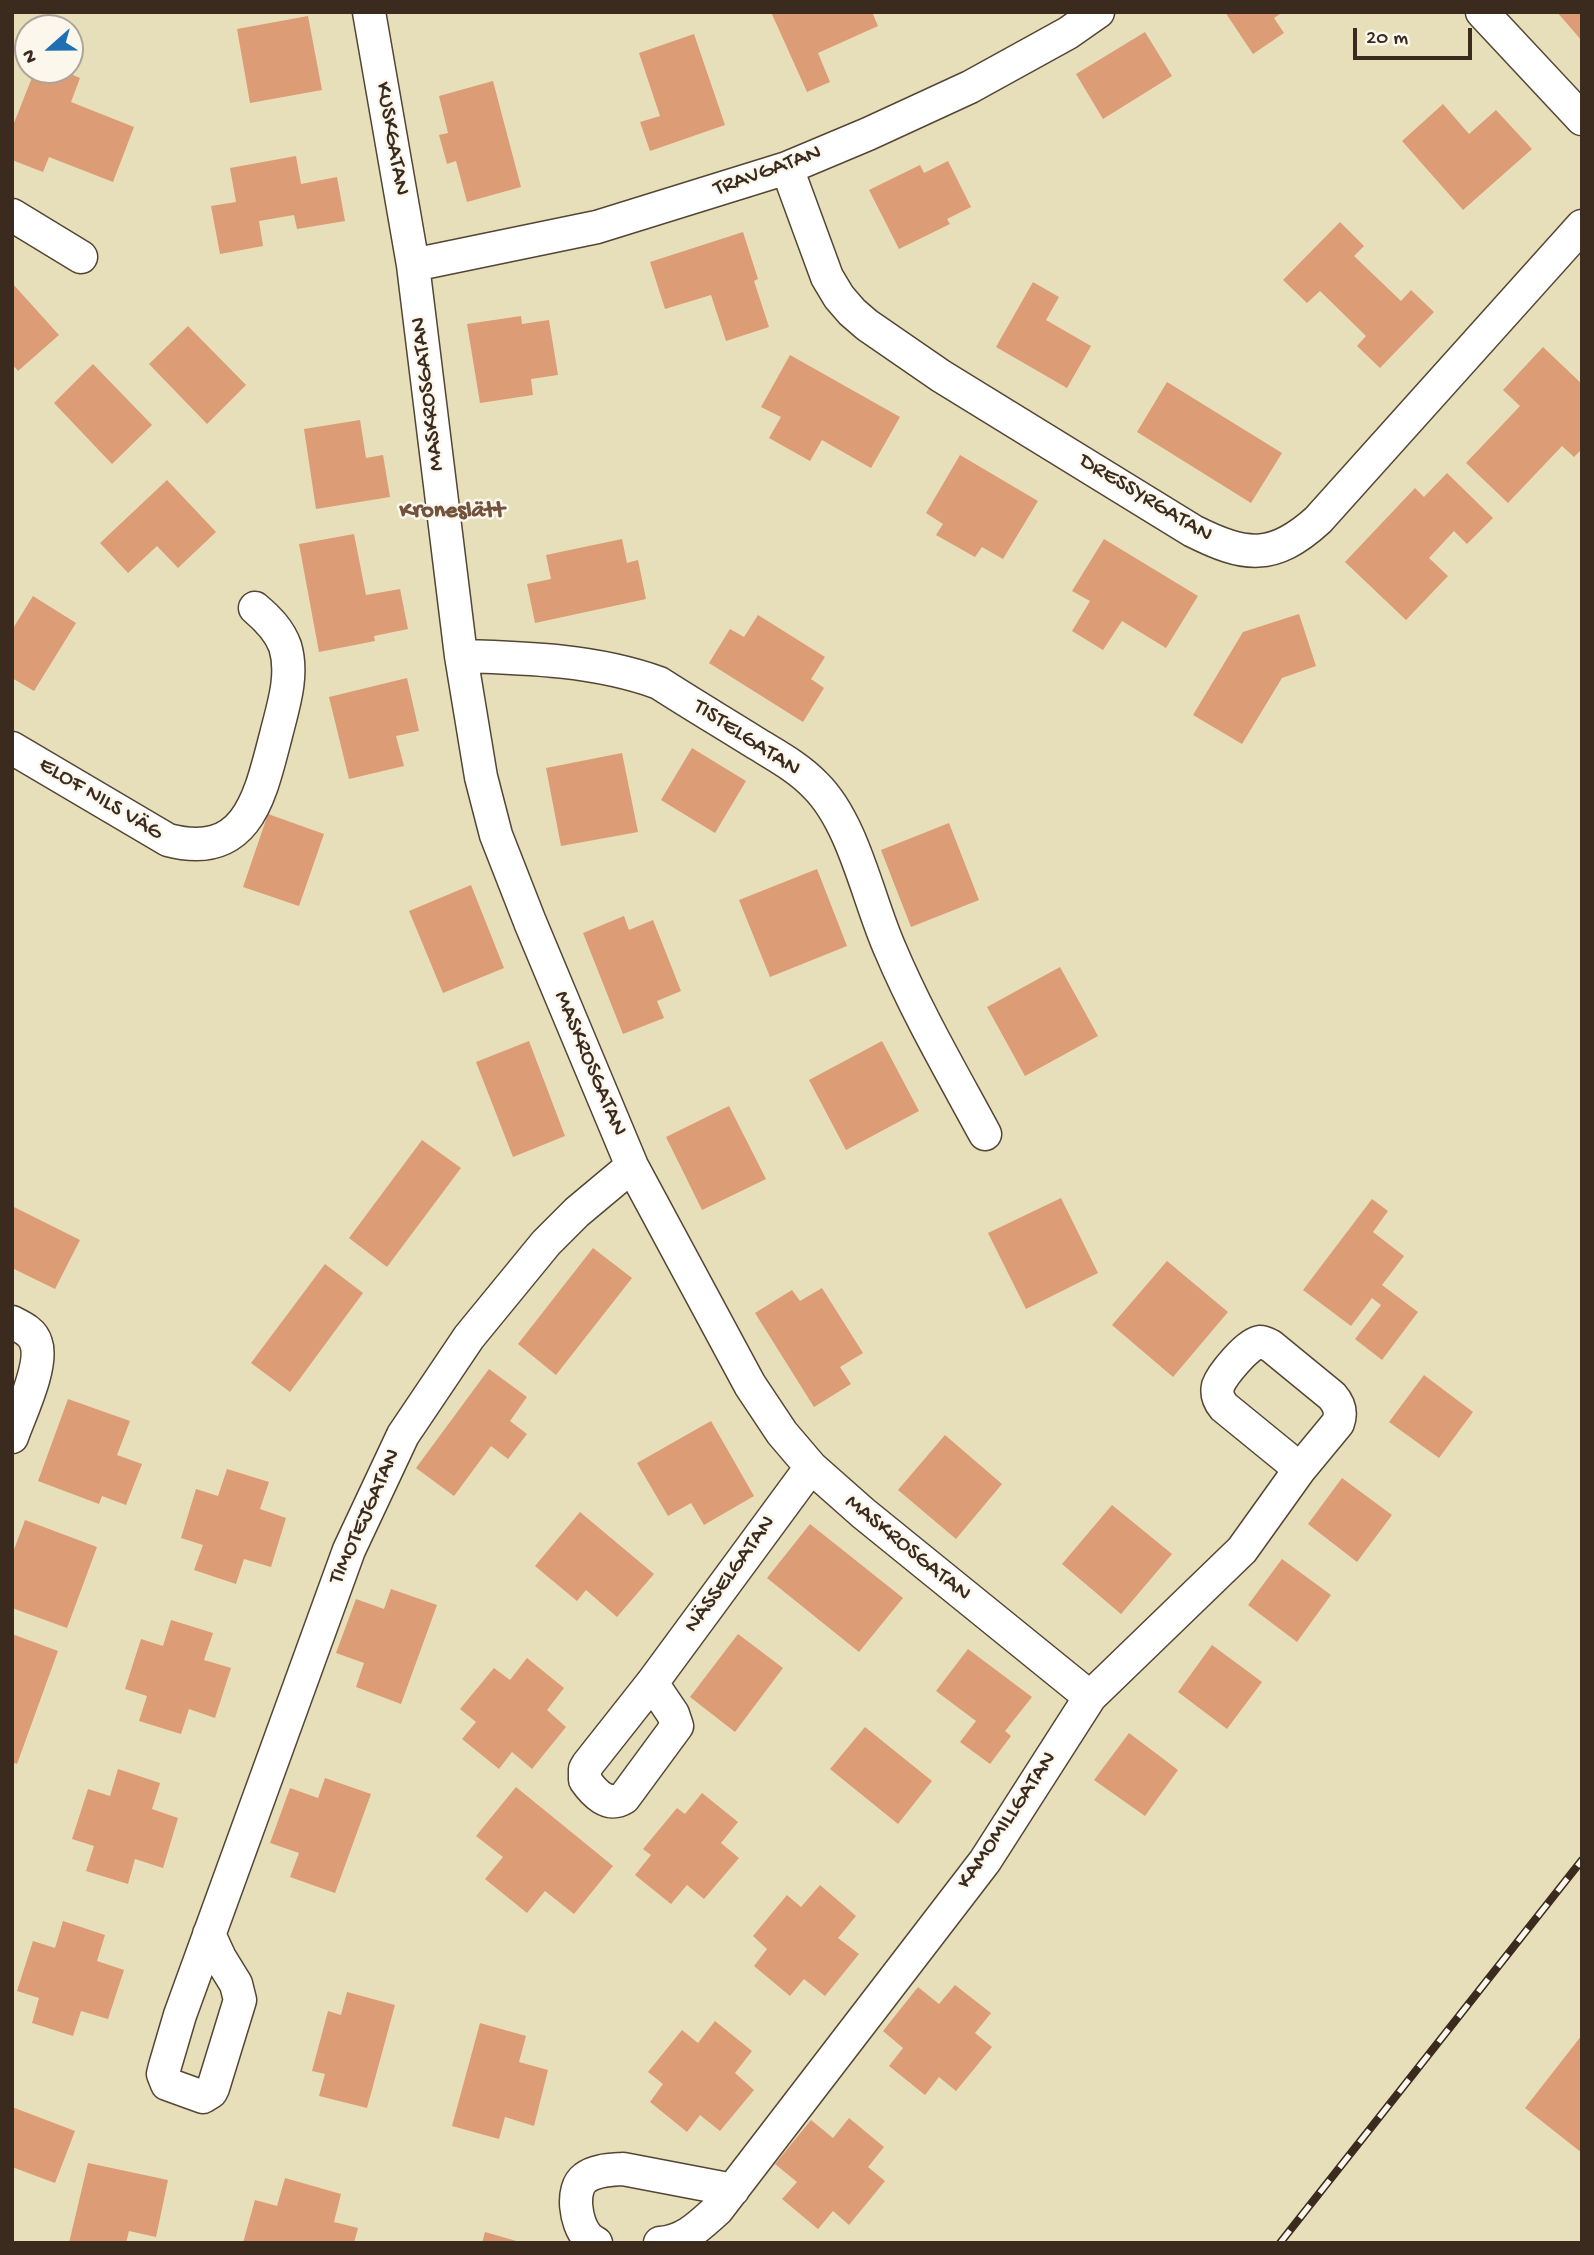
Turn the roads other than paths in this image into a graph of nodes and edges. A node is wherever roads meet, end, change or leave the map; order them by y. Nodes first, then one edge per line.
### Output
1 (369, 12) edge
2 (1098, 12) edge
3 (1482, 12) edge
4 (1582, 118) edge
5 (787, 168) junction
6 (12, 215) edge
7 (1582, 226) edge
8 (81, 257) dead end
9 (413, 265) junction
10 (256, 608) dead end
11 (461, 656) junction
12 (12, 748) edge
13 (985, 1134) dead end
14 (632, 1166) junction
15 (24, 1331) edge
16 (12, 1437) edge
17 (811, 1467) junction
18 (1300, 1469) dead end
19 (652, 1683) dead end
20 (1090, 1697) junction
21 (209, 1934) dead end
22 (733, 2190) junction
23 (596, 2243) edge
24 (660, 2243) edge

1 - 9 street, KUSKGATAN
2 - 5 street, TRAVGATAN
3 - 4 street
5 - 7 street, DRESSYRGATAN
5 - 9 street, TRAVGATAN
6 - 8 street
9 - 11 street, MASKROSGATAN
10 - 12 street, ELOF NILS VÄG
11 - 13 street, TISTELGATAN
11 - 14 street, MASKROSGATAN
14 - 17 street, MASKROSGATAN
14 - 21 street, TIMOTEJGATAN
15 - 16 street
17 - 19 street, NÄSSELGATAN
17 - 20 street, MASKROSGATAN
18 - 20 street, KAMOMILLGATAN
20 - 22 street, KAMOMILLGATAN
22 - 23 street
22 - 24 street, KAMOMILLGATAN

